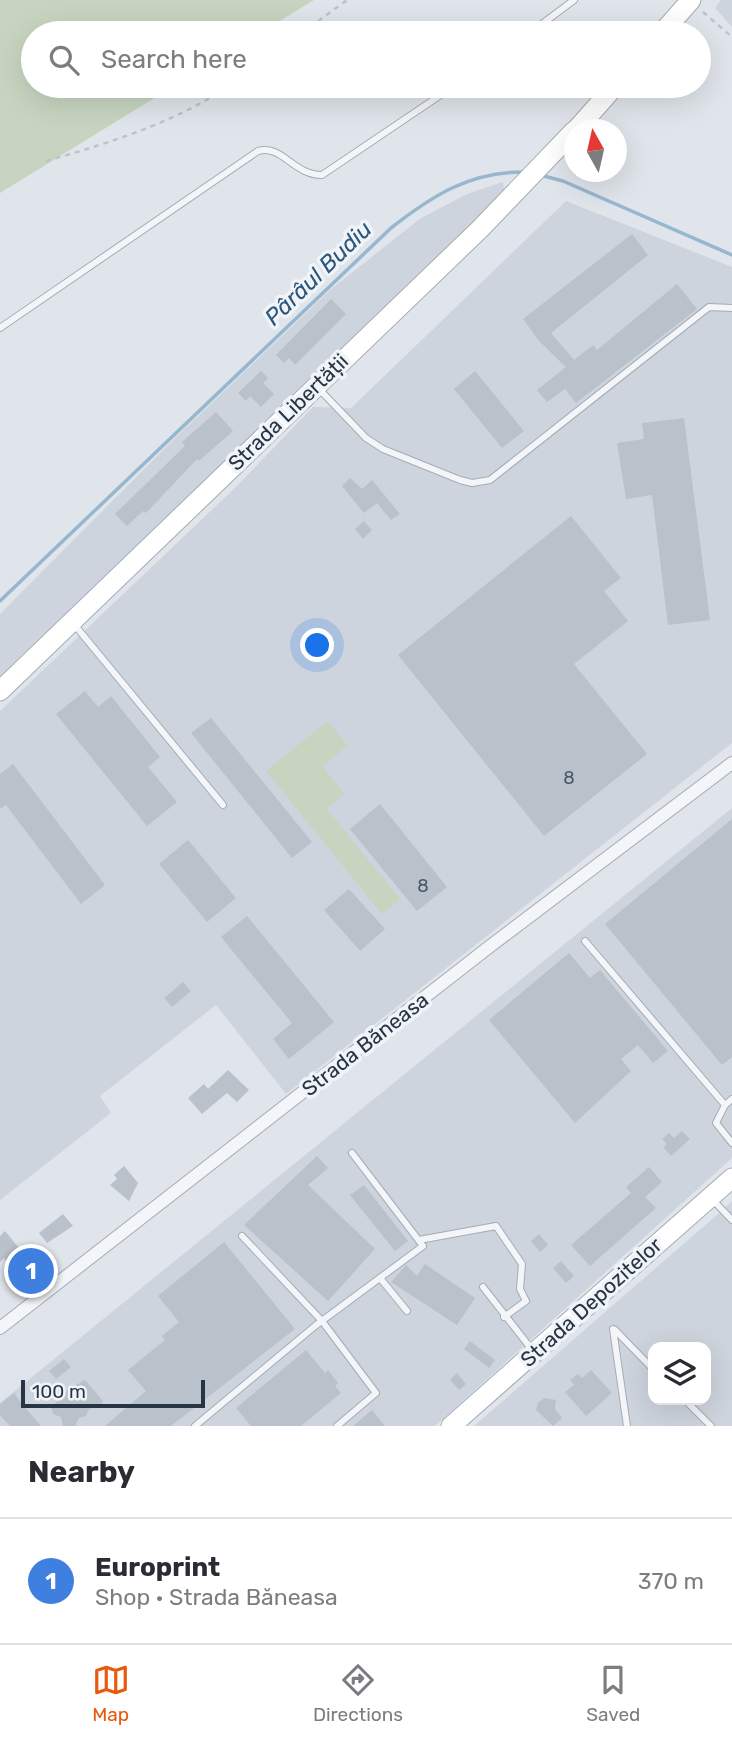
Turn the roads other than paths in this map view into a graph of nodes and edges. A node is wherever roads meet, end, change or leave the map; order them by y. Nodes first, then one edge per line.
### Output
1 (574, 0) edge
2 (695, 4) edge
3 (546, 21) edge
4 (676, 21) edge
5 (436, 98) edge
6 (604, 98) edge
7 (585, 119) edge
8 (564, 143) edge
9 (732, 308) edge
10 (0, 328) edge
11 (316, 386) junction
12 (71, 622) junction
13 (0, 691) edge
14 (732, 763) edge
15 (223, 805) dead end
16 (586, 941) dead end
17 (732, 1099) edge
18 (725, 1105) junction
19 (732, 1143) edge
20 (352, 1153) dead end
21 (732, 1178) edge
22 (710, 1197) junction
23 (732, 1220) edge
24 (242, 1236) dead end
25 (419, 1240) junction
26 (380, 1278) junction
27 (483, 1287) dead end
28 (407, 1311) dead end
29 (504, 1317) junction
30 (322, 1321) junction
31 (0, 1328) edge
32 (534, 1353) junction
33 (648, 1363) edge
34 (690, 1405) edge
35 (195, 1426) edge
36 (337, 1426) edge
37 (451, 1426) edge
38 (627, 1426) edge
39 (711, 1426) edge

1 - 3 lane
2 - 4 main road
5 - 10 lane
6 - 7 main road, Strada Libertății
8 - 11 main road, Strada Libertății
9 - 11 lane
11 - 12 main road, Strada Libertății
12 - 13 main road, Strada Libertății
12 - 15 lane
14 - 31 street, Strada Băneasa
16 - 18 lane
17 - 18 lane
18 - 19 lane
20 - 25 lane
21 - 22 main road, Strada Depozitelor
22 - 23 lane
22 - 32 main road, Strada Depozitelor
24 - 30 lane
25 - 26 lane
25 - 29 lane
26 - 28 lane
26 - 30 lane
27 - 29 lane
29 - 32 lane
30 - 35 lane
30 - 36 lane
32 - 37 main road, Strada Depozitelor
33 - 38 lane
34 - 39 lane

